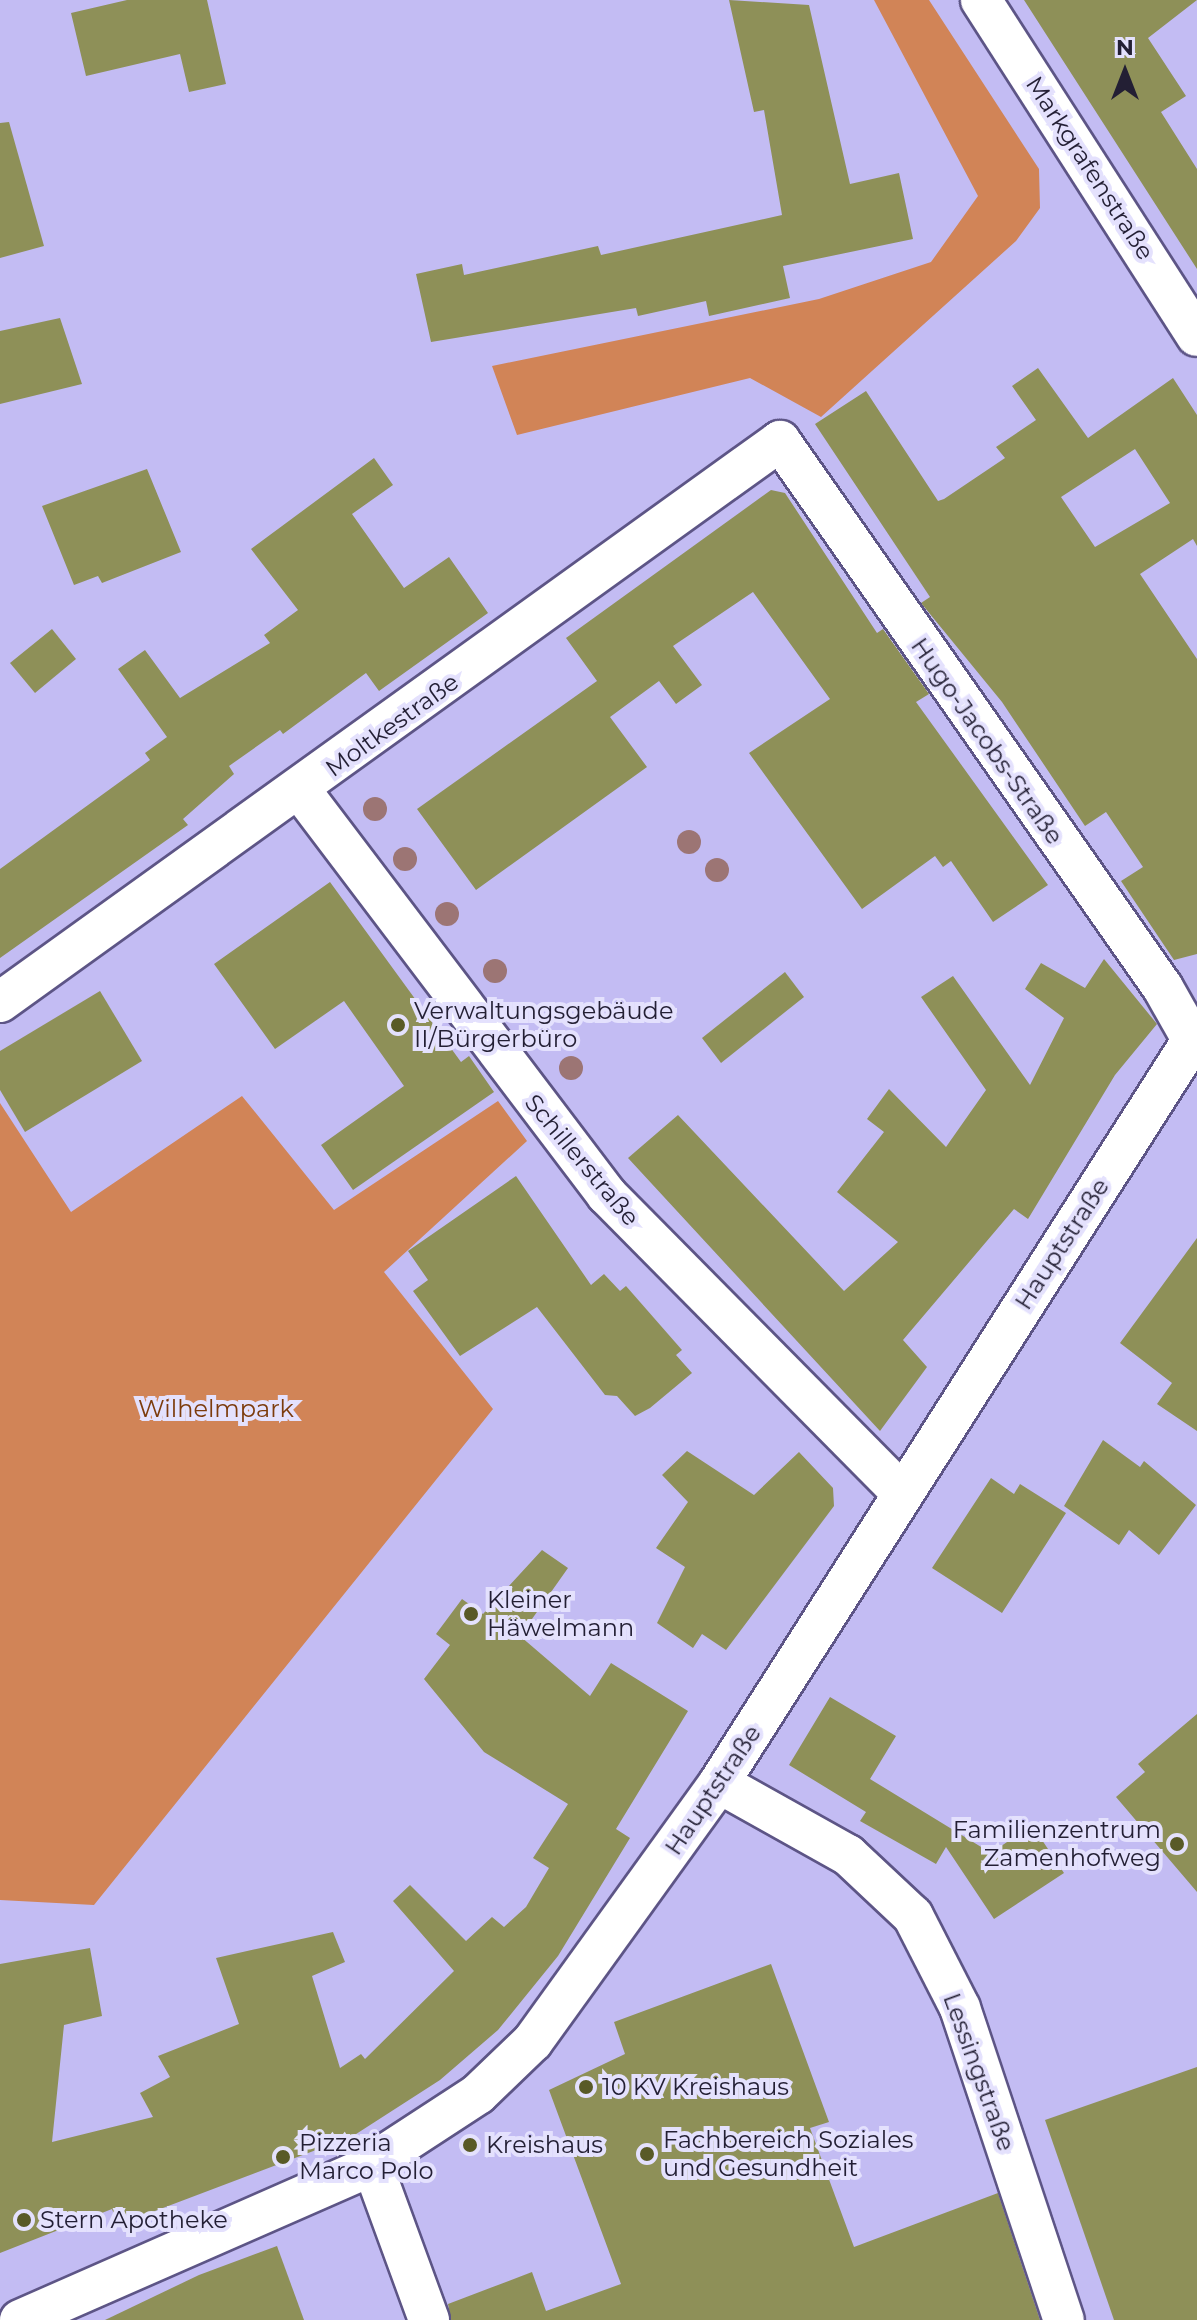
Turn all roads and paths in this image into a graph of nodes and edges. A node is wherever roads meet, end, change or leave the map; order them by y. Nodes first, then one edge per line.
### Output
1 (981, 0) edge
2 (1197, 336) edge
3 (780, 441) joint
4 (301, 791) junction
5 (0, 1002) edge
6 (1195, 1041) edge
7 (902, 1493) junction
8 (719, 1783) junction
9 (372, 2164) junction
10 (20, 2320) edge
11 (429, 2320) edge
12 (1064, 2320) edge

1 - 2 street, Markgrafenstraße
3 - 4 street, Moltkestraße
3 - 6 street, Hugo-Jacobs-Straße
4 - 5 street, Moltkestraße
4 - 7 street, Schillerstraße
6 - 7 street, Hauptstraße
7 - 8 street, Hauptstraße
8 - 9 street, Hauptstraße
8 - 12 street, Lessingstraße
9 - 10 street, Hauptstraße
9 - 11 street

